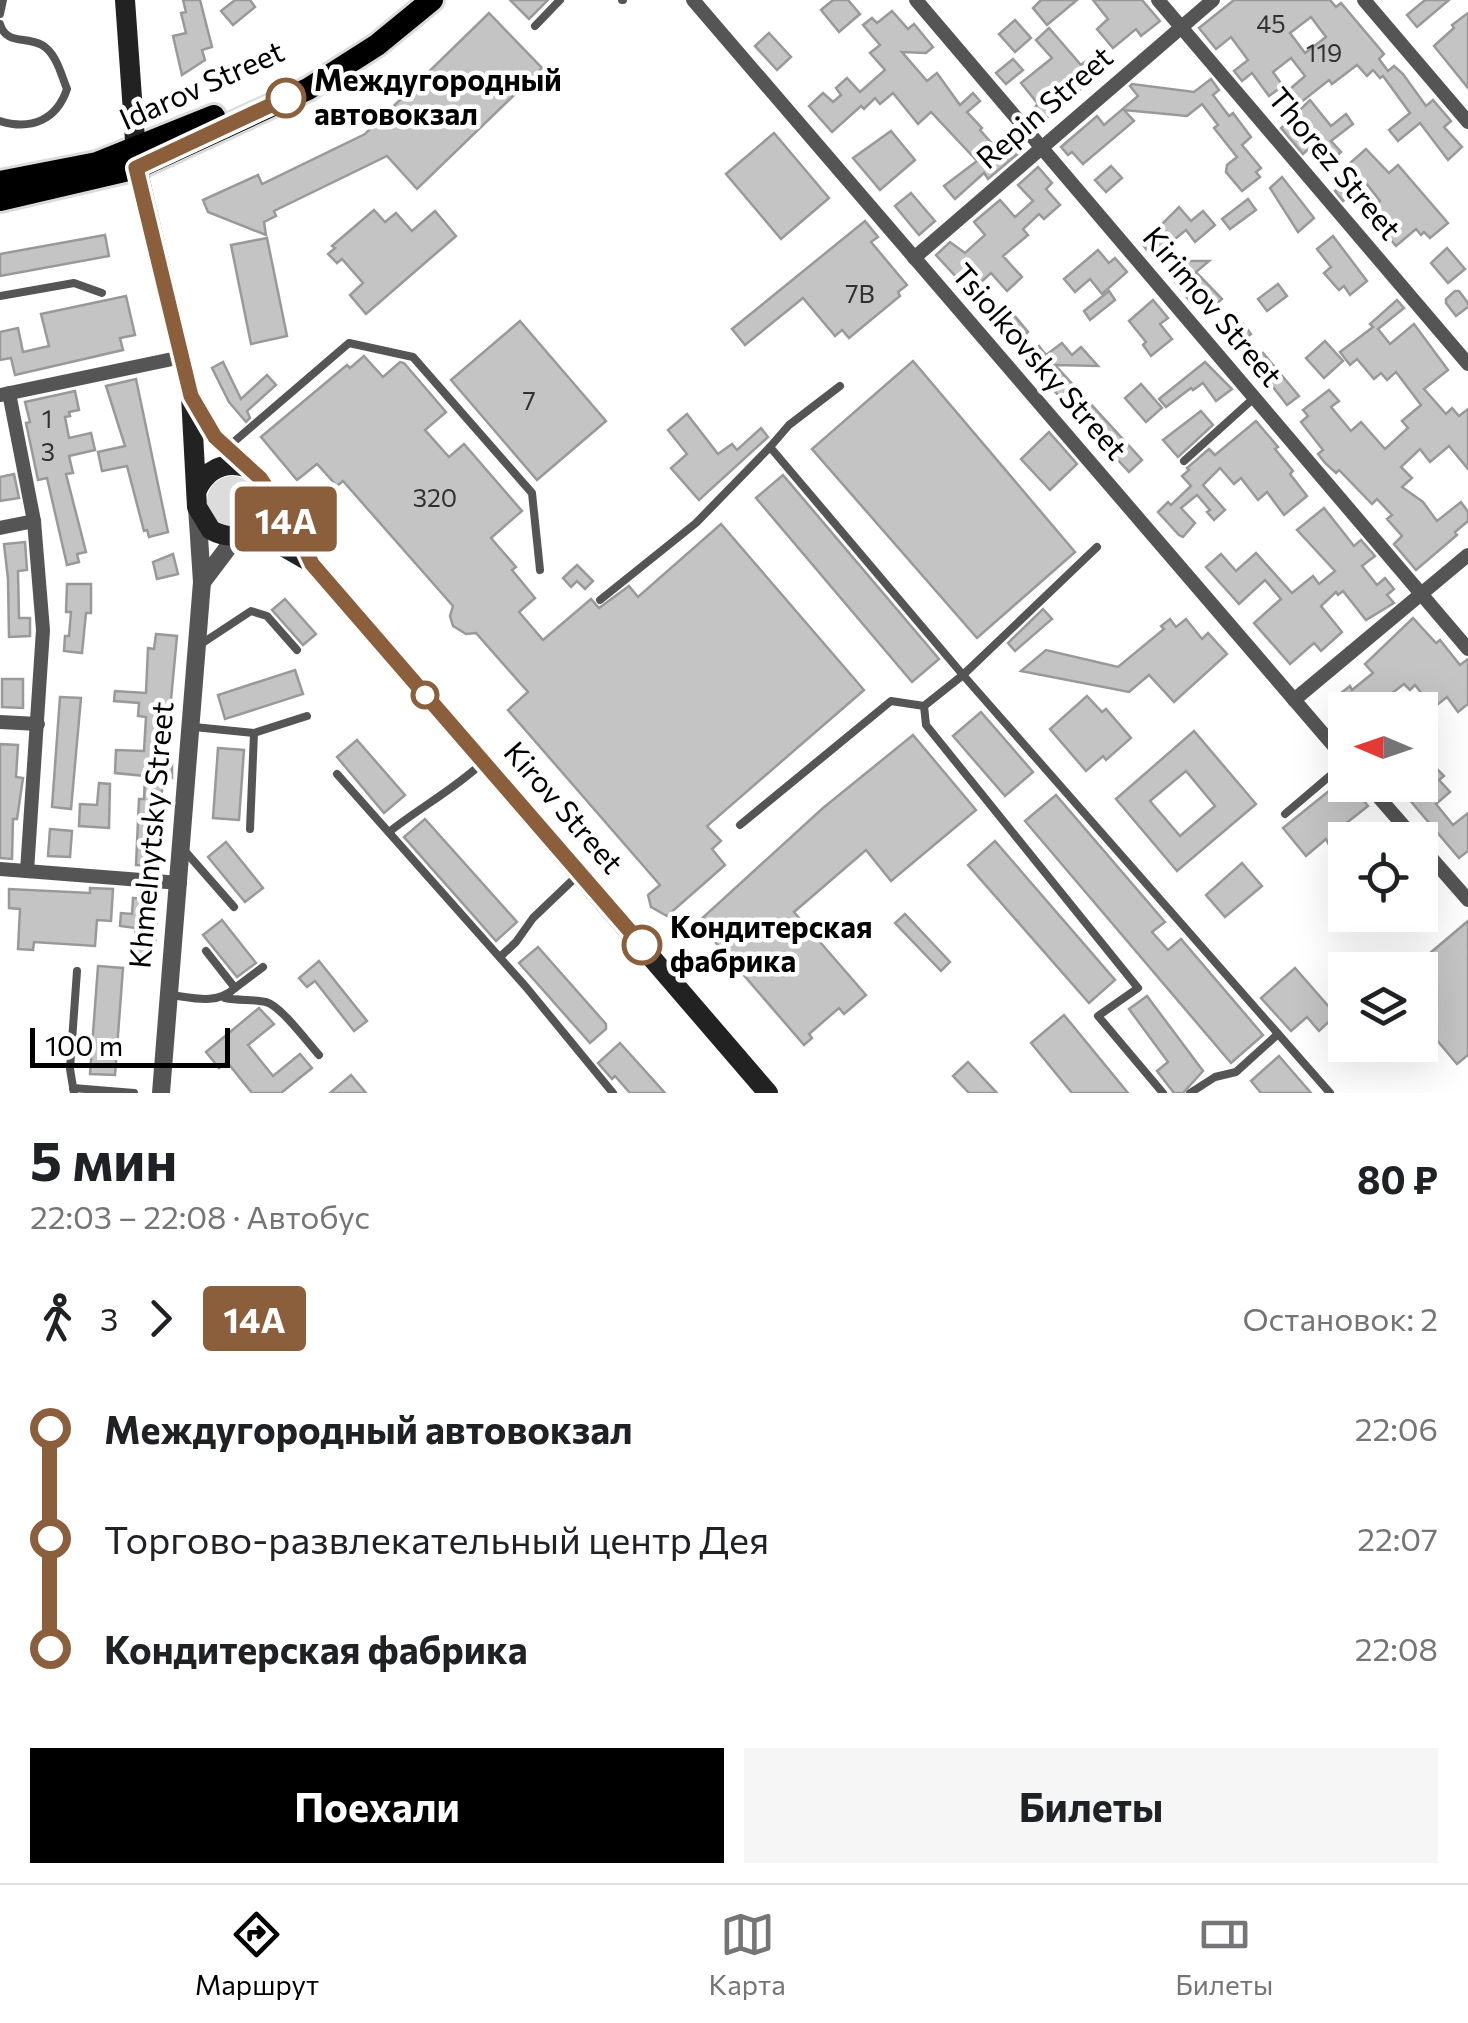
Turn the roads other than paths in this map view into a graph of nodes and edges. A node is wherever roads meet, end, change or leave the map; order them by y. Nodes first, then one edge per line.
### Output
1 (3, 0) edge
2 (125, 0) edge
3 (410, 0) edge
4 (432, 0) edge
5 (560, 0) edge
6 (693, 0) edge
7 (916, 0) edge
8 (1158, 0) edge
9 (1213, 0) edge
10 (1364, 0) edge
11 (0, 14) edge
12 (0, 24) edge
13 (535, 26) dead end
14 (1181, 27) junction
15 (0, 121) edge
16 (1468, 122) edge
17 (1040, 148) junction
18 (136, 160) junction
19 (0, 182) edge
20 (0, 200) edge
21 (914, 258) junction
22 (102, 294) dead end
23 (0, 296) edge
24 (182, 357) junction
25 (1468, 364) edge
26 (840, 386) dead end
27 (5, 394) edge
28 (191, 396) junction
29 (1254, 398) junction
30 (770, 447) junction
31 (226, 449) junction
32 (1184, 461) dead end
33 (246, 468) junction
34 (267, 493) junction
35 (197, 499) junction
36 (34, 521) junction
37 (0, 528) edge
38 (240, 536) junction
39 (1097, 547) dead end
40 (1468, 554) edge
41 (312, 564) junction
42 (540, 570) dead end
43 (202, 582) junction
44 (1422, 596) junction
45 (600, 600) dead end
46 (198, 646) junction
47 (1468, 648) edge
48 (297, 650) dead end
49 (963, 674) junction
50 (1294, 700) junction
51 (924, 706) junction
52 (307, 716) dead end
53 (0, 722) edge
54 (38, 724) junction
55 (192, 727) junction
56 (254, 733) junction
57 (1328, 741) edge
58 (483, 762) junction
59 (337, 774) dead end
60 (1328, 776) edge
61 (1383, 802) edge
62 (1285, 814) dead end
63 (1400, 822) edge
64 (740, 825) dead end
65 (250, 829) dead end
66 (389, 832) junction
67 (182, 849) junction
68 (1438, 865) edge
69 (0, 870) edge
70 (27, 871) junction
71 (580, 873) junction
72 (180, 883) junction
73 (1468, 900) edge
74 (234, 907) dead end
75 (206, 951) dead end
76 (500, 957) junction
77 (263, 967) dead end
78 (77, 971) dead end
79 (235, 988) junction
80 (170, 995) junction
81 (225, 998) junction
82 (1278, 1034) junction
83 (319, 1056) dead end
84 (73, 1090) edge
85 (134, 1093) edge
86 (161, 1093) edge
87 (612, 1093) edge
88 (768, 1093) edge
89 (1163, 1093) edge
90 (1190, 1093) edge
91 (1330, 1093) edge

1 - 11 lane
2 - 18 main road
3 - 18 main road, Idarov Street
4 - 18 main road, Idarov Street
5 - 13 lane
6 - 21 street, Tsiolkovsky Street
7 - 17 street, Kirimov Street
8 - 14 street, Thorez Street
9 - 14 street, Repin Street
10 - 16 street
12 - 15 lane
14 - 17 street, Repin Street
14 - 25 street, Thorez Street
17 - 21 street, Repin Street
17 - 29 street, Kirimov Street
18 - 19 main road, Idarov Street
18 - 20 main road, Idarov Street
18 - 24 main road
21 - 50 street, Tsiolkovsky Street
22 - 23 lane
24 - 27 street
24 - 28 main road
26 - 30 lane
27 - 36 street
28 - 31 main road
28 - 35 main road
29 - 32 lane
29 - 44 street, Kirimov Street
30 - 45 lane
30 - 49 lane
31 - 33 main road
31 - 42 lane
33 - 34 main road
33 - 35 main road
34 - 38 main road
34 - 41 main road
35 - 38 main road
35 - 43 street, Khmelnytsky Street
36 - 37 street
36 - 54 street
38 - 41 main road
38 - 43 street
39 - 49 lane
40 - 44 street
41 - 58 main road, Kirov Street
43 - 46 street, Khmelnytsky Street
44 - 47 street, Kirimov Street
44 - 50 street
46 - 48 lane
46 - 55 street, Khmelnytsky Street
49 - 51 lane
49 - 82 lane
50 - 57 street, Tsiolkovsky Street
51 - 64 lane
51 - 89 lane
52 - 56 lane
53 - 54 street
54 - 70 street
55 - 56 lane
55 - 67 street, Khmelnytsky Street
56 - 65 lane
58 - 66 lane
58 - 71 main road, Kirov Street
59 - 66 lane
60 - 62 lane
61 - 63 street
66 - 76 lane
67 - 72 street, Khmelnytsky Street
67 - 74 lane
68 - 73 street
69 - 70 street
70 - 72 street
71 - 76 lane
71 - 88 main road, Kirov Street
72 - 80 street, Khmelnytsky Street
75 - 79 lane
76 - 87 lane
77 - 79 lane
78 - 84 lane
79 - 81 lane
80 - 81 lane
80 - 86 street, Khmelnytsky Street
81 - 83 lane
82 - 90 lane
82 - 91 lane
84 - 85 lane

